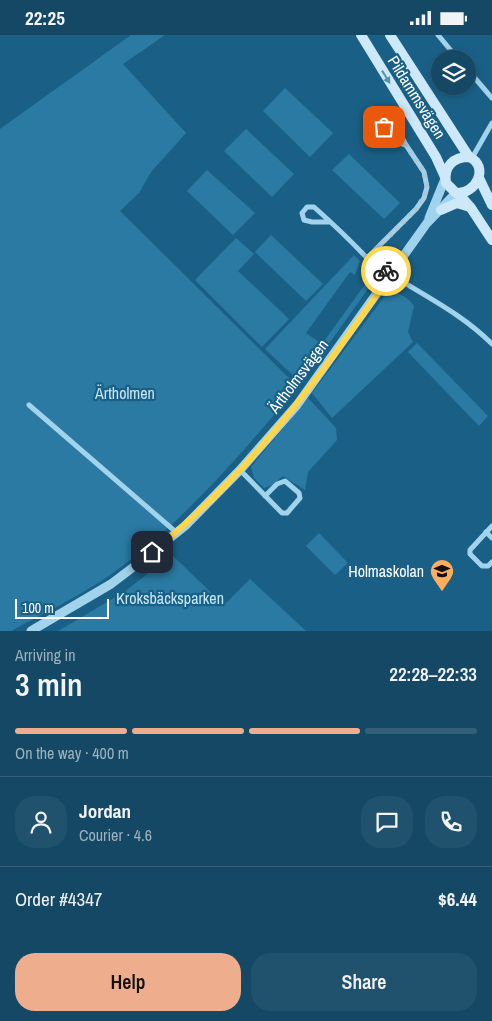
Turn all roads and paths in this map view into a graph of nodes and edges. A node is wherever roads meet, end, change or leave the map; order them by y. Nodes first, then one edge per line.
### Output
1 (361, 35) edge
2 (390, 35) edge
3 (438, 35) edge
4 (450, 50) edge
5 (476, 79) edge
6 (492, 98) edge
7 (492, 123) edge
8 (406, 145) junction
9 (471, 158) junction
10 (445, 178) junction
11 (479, 178) junction
12 (457, 193) junction
13 (492, 205) edge
14 (471, 208) junction
15 (441, 210) junction
16 (330, 222) junction
17 (427, 223) junction
18 (492, 240) edge
19 (367, 258) junction
20 (391, 274) junction
21 (492, 344) edge
22 (29, 405) dead end
23 (240, 470) junction
24 (265, 497) junction
25 (492, 526) edge
26 (486, 532) junction
27 (177, 533) junction
28 (492, 539) edge
29 (492, 562) edge
30 (31, 631) edge

1 -> 10 main road, Pildammsvägen
2 - 9 main road, Pildammsvägen
3 - 4 street
5 - 6 street
7 - 9 street
8 - 8 street
8 - 19 street
9 - 10 main road, Ärtholmsvägen
9 - 11 main road
10 - 12 main road
10 - 17 street, Ärtholmsvägen
11 - 12 main road, Ärtholmsvägen
11 - 13 main road
12 - 14 main road
12 - 15 street, Ärtholmsvägen
14 - 15 main road
14 - 18 main road
15 - 17 street, Ärtholmsvägen
16 - 16 street
16 - 19 street
17 - 20 street, Ärtholmsvägen
19 - 20 street
20 - 21 street
20 - 23 street, Ärtholmsvägen
22 - 27 street
23 - 24 street
23 - 27 street, Ärtholmsvägen
24 - 24 street
25 - 26 street
26 - 28 street
26 - 29 street
27 - 30 street, Ärtholmsvägen

